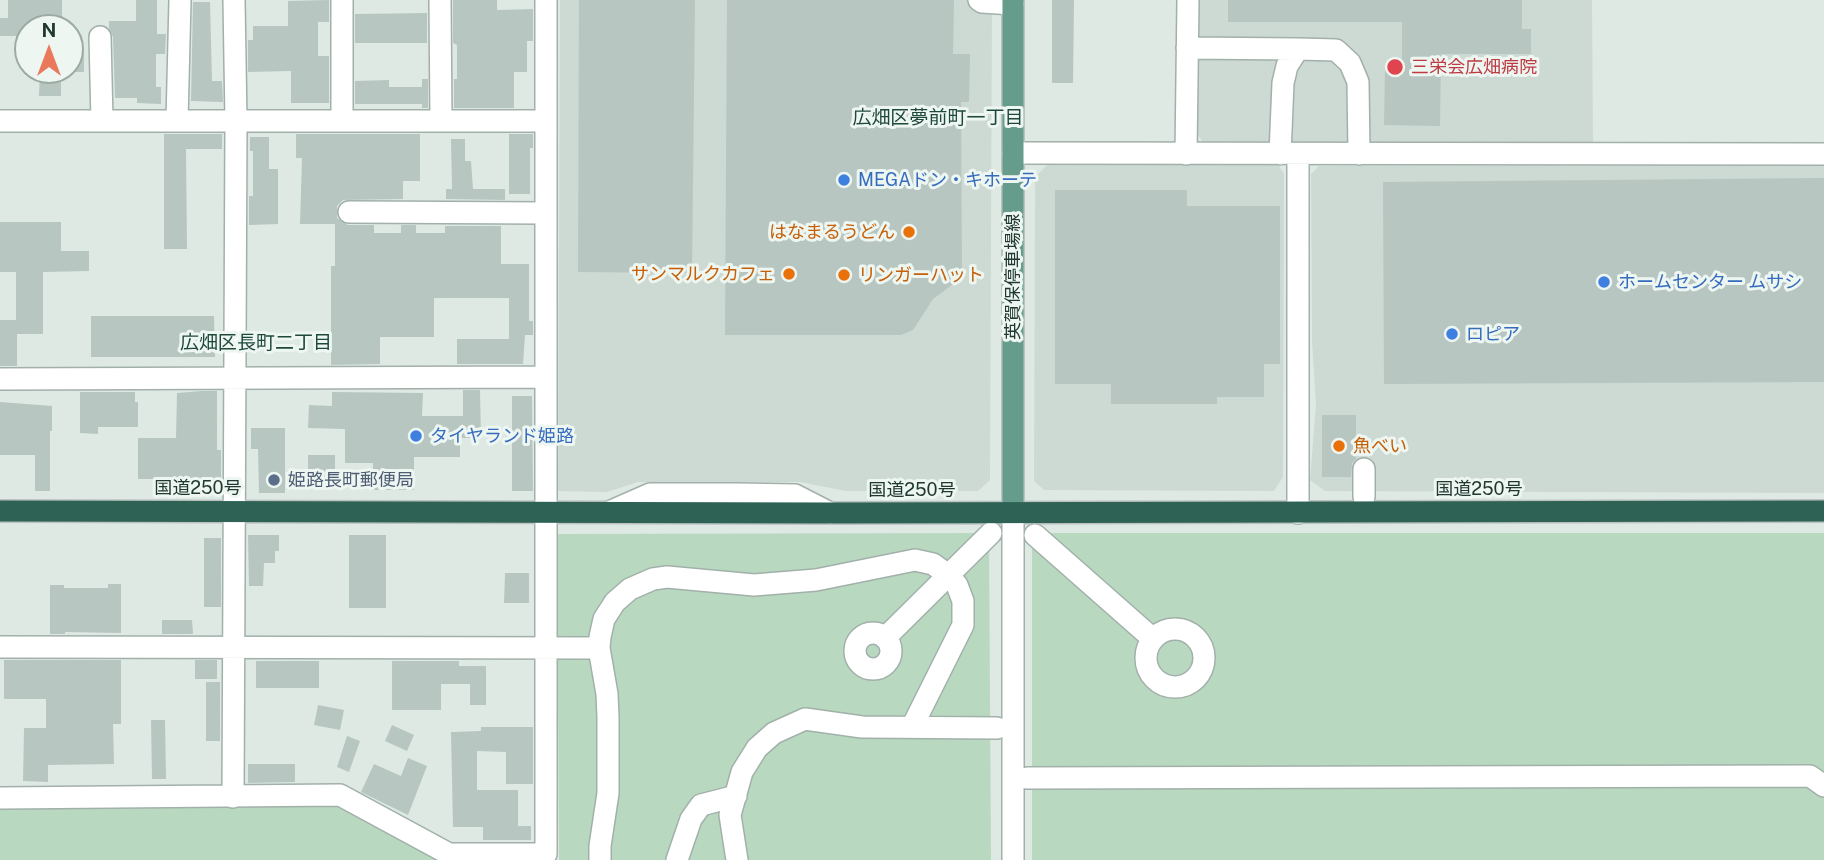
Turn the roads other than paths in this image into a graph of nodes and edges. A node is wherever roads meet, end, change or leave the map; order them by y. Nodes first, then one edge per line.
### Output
1 (180, 0) edge
2 (234, 0) edge
3 (342, 0) edge
4 (440, 0) edge
5 (546, 0) edge
6 (979, 0) edge
7 (1188, 0) edge
8 (1013, 2) edge
9 (100, 37) dead end
10 (1187, 48) junction
11 (1297, 49) junction
12 (0, 121) edge
13 (102, 121) junction
14 (177, 121) junction
15 (236, 121) junction
16 (342, 121) junction
17 (441, 121) junction
18 (545, 121) junction
19 (1013, 153) junction
20 (1185, 154) junction
21 (1289, 154) junction
22 (1359, 154) junction
23 (1824, 154) edge
24 (349, 212) dead end
25 (545, 213) junction
26 (235, 377) junction
27 (545, 377) junction
28 (0, 379) edge
29 (1364, 469) dead end
30 (1364, 498) dead end
31 (234, 510) junction
32 (0, 511) edge
33 (545, 511) junction
34 (1013, 511) junction
35 (1824, 511) edge
36 (1298, 513) junction
37 (991, 533) dead end
38 (1035, 535) dead end
39 (948, 575) junction
40 (885, 638) dead end
41 (1153, 639) dead end
42 (0, 647) edge
43 (234, 648) junction
44 (545, 649) junction
45 (599, 649) junction
46 (912, 727) junction
47 (997, 728) dead end
48 (1027, 778) dead end
49 (1824, 786) edge
50 (736, 796) junction
51 (233, 797) junction
52 (0, 798) edge
53 (600, 860) edge
54 (677, 860) edge
55 (737, 860) edge
56 (1013, 860) edge

1 - 14 street
2 - 15 street
3 - 16 street
4 - 17 street
5 - 18 street
6 - 8 street
7 - 10 street
8 - 19 main road, 英賀保停車場線
9 - 13 street
10 - 11 street
10 - 20 street
11 - 21 street
11 - 22 street
12 - 13 street
13 - 14 street
14 - 15 street
15 - 16 street
15 - 26 street
16 - 17 street
17 - 18 street
18 - 25 street
19 - 20 street
19 - 34 main road, 英賀保停車場線
20 - 21 street
21 - 22 street
21 - 36 street
22 - 23 street
24 - 25 street
25 - 27 street
26 - 27 street
26 - 28 street
26 - 31 street
27 - 33 street
29 - 30 street
31 - 32 highway, 国道250号
31 - 33 highway, 国道250号
31 - 43 street
33 - 34 highway, 国道250号
33 - 44 street
34 - 36 highway, 国道250号
34 - 56 street
35 - 36 highway, 国道250号
37 - 39 street
38 - 41 street
39 - 40 street
39 - 45 street
39 - 46 street
42 - 43 street
43 - 44 street
43 - 51 street
44 - 45 street
44 - 51 street
45 - 53 street
46 - 47 street
46 - 50 street
48 - 49 street
50 - 54 street
50 - 55 street
51 - 52 street

